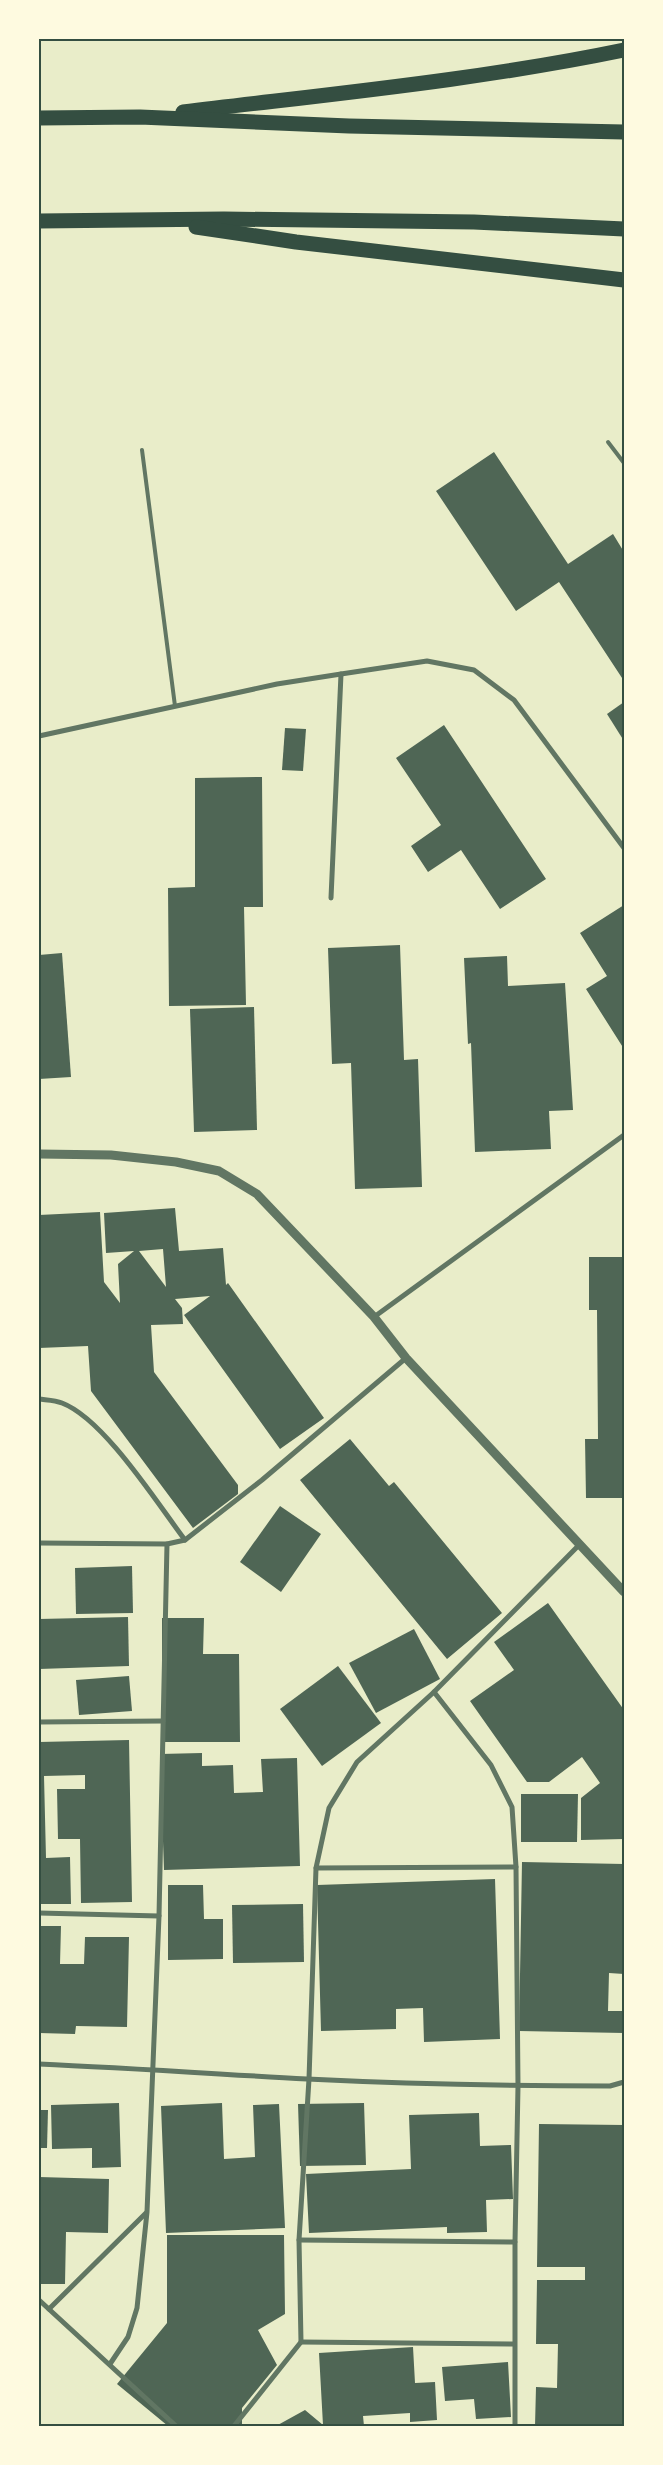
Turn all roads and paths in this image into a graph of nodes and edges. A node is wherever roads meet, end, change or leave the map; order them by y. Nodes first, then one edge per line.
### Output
1 (624, 50) edge
2 (140, 117) junction
3 (39, 118) edge
4 (624, 132) edge
5 (39, 221) edge
6 (157, 221) junction
7 (624, 229) edge
8 (624, 280) edge
9 (608, 442) dead end
10 (142, 450) dead end
11 (624, 463) edge
12 (340, 674) junction
13 (175, 706) junction
14 (39, 736) edge
15 (624, 848) edge
16 (331, 898) dead end
17 (624, 1135) edge
18 (39, 1154) edge
19 (374, 1317) junction
20 (406, 1358) junction
21 (39, 1399) edge
22 (185, 1540) junction
23 (39, 1543) edge
24 (167, 1544) junction
25 (580, 1544) junction
26 (624, 1592) edge
27 (434, 1692) junction
28 (162, 1721) junction
29 (39, 1722) edge
30 (516, 1867) junction
31 (316, 1868) junction
32 (39, 1913) edge
33 (159, 1916) junction
34 (39, 2064) edge
35 (154, 2069) junction
36 (308, 2079) junction
37 (624, 2082) edge
38 (518, 2086) junction
39 (147, 2212) junction
40 (300, 2240) junction
41 (515, 2242) junction
42 (39, 2300) edge
43 (49, 2310) junction
44 (302, 2342) junction
45 (514, 2344) junction
46 (110, 2364) junction
47 (176, 2426) edge
48 (234, 2426) edge
49 (515, 2426) edge

1 - 2 highway
2 - 3 highway
2 - 4 highway
5 - 6 highway
6 - 7 highway
6 - 8 highway
9 - 11 lane
10 - 13 lane
12 - 13 street
12 - 15 street
12 - 16 street
13 - 14 street
17 - 19 street
18 - 19 street
19 - 20 street
20 - 22 street
20 - 25 street
21 - 22 street
22 - 24 street
23 - 24 street
24 - 28 street
25 - 26 street
25 - 27 street
27 - 30 street
27 - 31 street
28 - 29 street
28 - 33 street
30 - 31 street
30 - 38 street
31 - 36 street
32 - 33 street
33 - 35 street
34 - 35 street
35 - 36 street
35 - 39 street
36 - 38 street
36 - 40 street
37 - 38 street
38 - 41 street
39 - 43 street
39 - 46 street
40 - 41 street
40 - 44 street
41 - 45 street
42 - 43 street
43 - 46 street
44 - 45 street
44 - 48 street
45 - 49 street
46 - 47 street

